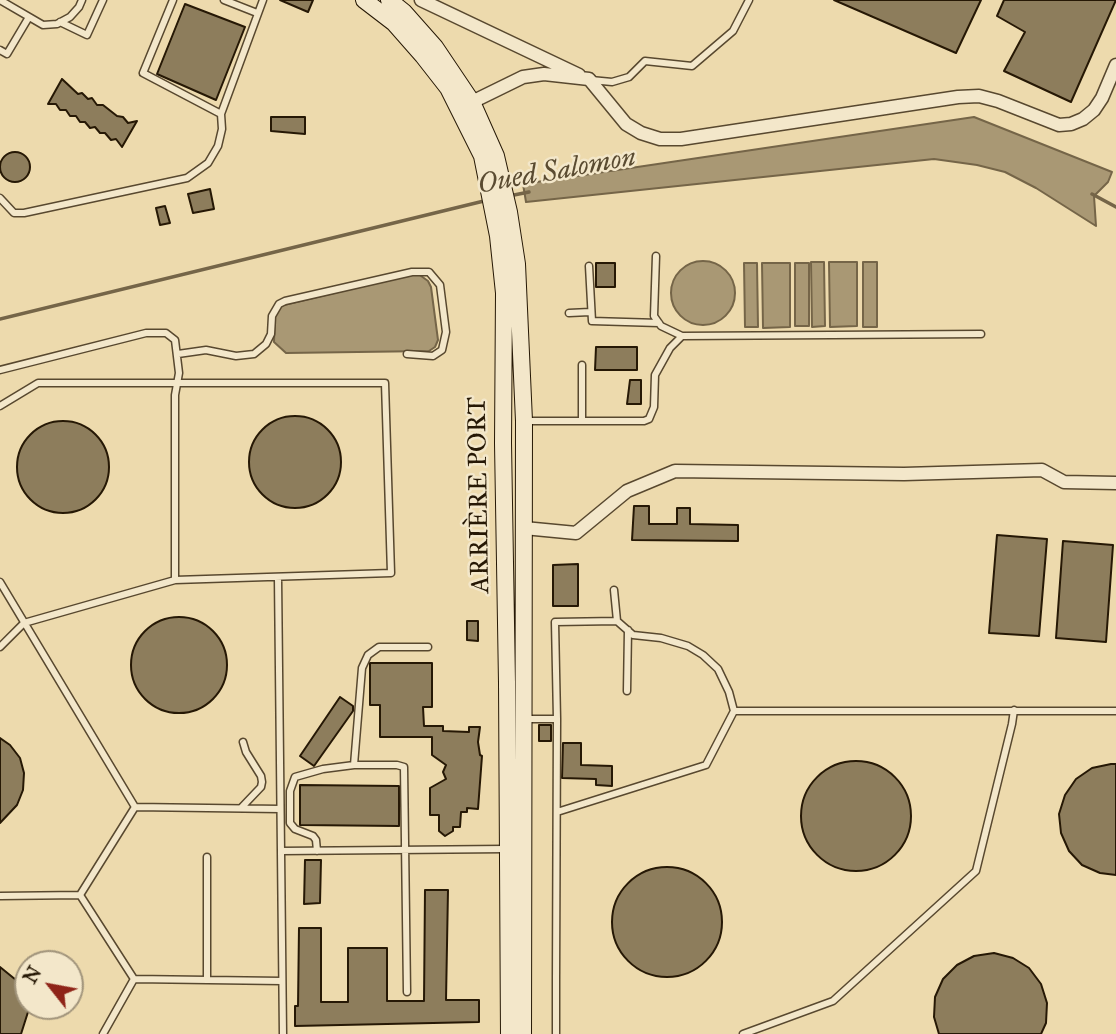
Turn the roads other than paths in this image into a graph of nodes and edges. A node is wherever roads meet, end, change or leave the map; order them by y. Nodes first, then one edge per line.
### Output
1 (0, 0) edge
2 (82, 0) edge
3 (103, 0) edge
4 (173, 0) edge
5 (225, 0) edge
6 (263, 0) edge
7 (364, 0) edge
8 (389, 0) edge
9 (421, 0) edge
10 (749, 0) edge
11 (257, 13) junction
12 (29, 17) junction
13 (60, 22) junction
14 (0, 50) edge
15 (1116, 65) edge
16 (589, 79) junction
17 (472, 102) junction
18 (221, 114) junction
19 (494, 177) junction
20 (0, 198) edge
21 (502, 215) junction
22 (656, 256) dead end
23 (589, 266) dead end
24 (590, 312) junction
25 (569, 313) dead end
26 (654, 316) junction
27 (649, 323) junction
28 (659, 323) junction
29 (981, 334) dead end
30 (682, 336) junction
31 (407, 354) dead end
32 (178, 355) junction
33 (582, 365) dead end
34 (0, 370) edge
35 (178, 382) junction
36 (0, 406) edge
37 (524, 421) junction
38 (582, 421) junction
39 (1116, 484) edge
40 (524, 528) junction
41 (278, 578) junction
42 (175, 580) junction
43 (0, 582) edge
44 (614, 590) dead end
45 (617, 621) junction
46 (24, 623) junction
47 (628, 630) junction
48 (0, 647) edge
49 (428, 647) dead end
50 (627, 691) dead end
51 (1014, 710) junction
52 (734, 711) junction
53 (1116, 711) edge
54 (515, 719) junction
55 (557, 719) junction
56 (243, 742) dead end
57 (354, 765) junction
58 (135, 807) junction
59 (241, 808) junction
60 (281, 809) junction
61 (557, 812) junction
62 (508, 849) junction
63 (317, 850) junction
64 (405, 850) junction
65 (281, 851) junction
66 (207, 857) dead end
67 (80, 895) junction
68 (0, 896) edge
69 (134, 979) junction
70 (207, 980) junction
71 (282, 981) junction
72 (407, 992) dead end
73 (103, 1034) edge
74 (283, 1034) edge
75 (509, 1034) edge
76 (523, 1034) edge
77 (556, 1034) edge
78 (743, 1034) edge

1 - 12 lane
2 - 13 lane
3 - 13 lane
4 - 18 lane
5 - 11 lane
6 - 11 lane
7 - 19 street, ARRIÈRE PORT
8 - 17 street, ARRIÈRE PORT
9 - 16 street
10 - 16 lane
11 - 18 lane
12 - 13 lane
12 - 14 lane
15 - 16 street
16 - 17 street
17 - 19 street, ARRIÈRE PORT
18 - 20 lane
19 - 21 street, ARRIÈRE PORT
21 - 37 street, ARRIÈRE PORT
21 - 54 street, ARRIÈRE PORT
22 - 26 lane
23 - 24 lane
24 - 25 lane
24 - 27 lane
26 - 27 lane
26 - 28 lane
27 - 28 lane
28 - 30 lane
29 - 30 lane
30 - 38 lane
31 - 32 lane
32 - 34 lane
32 - 35 lane
33 - 38 lane
35 - 36 lane
35 - 41 lane
35 - 42 lane
37 - 38 lane
37 - 40 street, ARRIÈRE PORT
39 - 40 street
40 - 54 street, ARRIÈRE PORT
41 - 42 lane
41 - 60 lane
42 - 46 lane
43 - 46 lane
44 - 45 lane
45 - 47 lane
45 - 55 lane
46 - 48 lane
46 - 58 lane
47 - 50 lane
47 - 52 lane
49 - 57 lane
51 - 52 lane
51 - 53 lane
51 - 78 lane
52 - 61 lane
54 - 55 lane
54 - 62 street, ARRIÈRE PORT
54 - 76 street, ARRIÈRE PORT
55 - 61 lane
56 - 59 lane
57 - 63 lane
57 - 64 lane
58 - 59 lane
58 - 67 lane
59 - 60 lane
60 - 65 lane
61 - 77 lane
62 - 64 lane
62 - 75 street, ARRIÈRE PORT
63 - 64 lane
63 - 65 lane
64 - 72 lane
65 - 71 lane
66 - 70 lane
67 - 68 lane
67 - 69 lane
69 - 70 lane
69 - 73 lane
70 - 71 lane
71 - 74 lane

